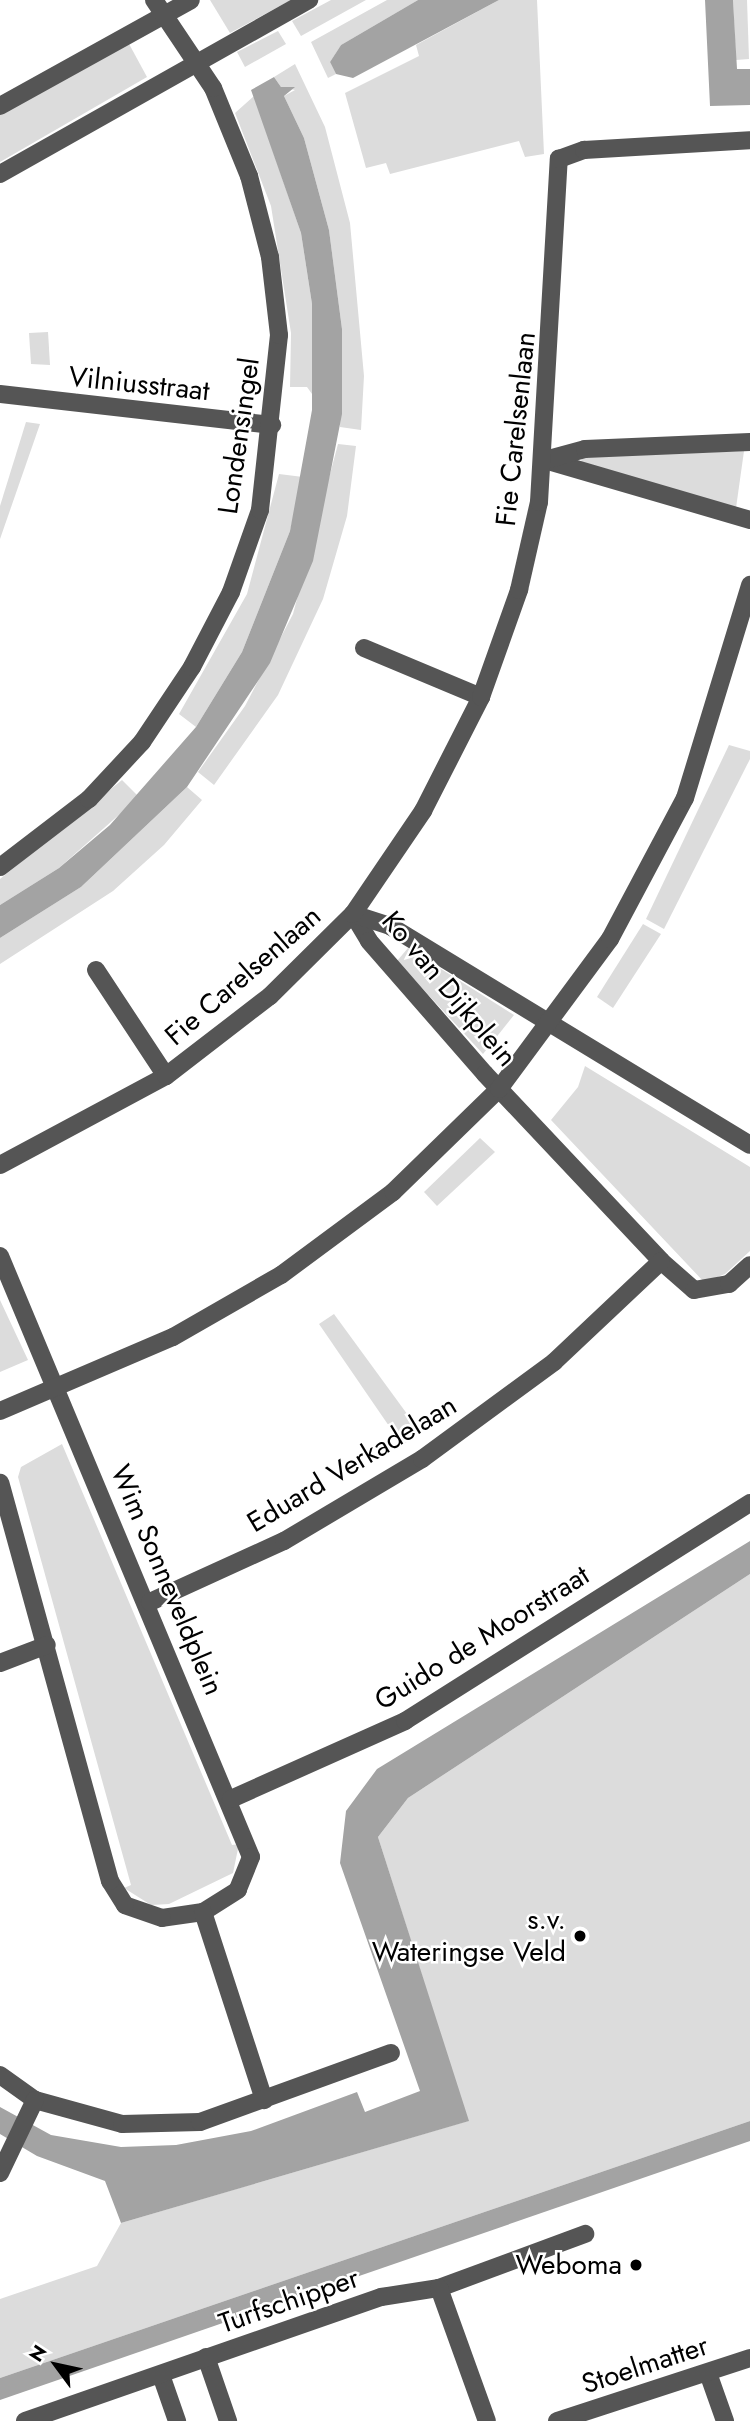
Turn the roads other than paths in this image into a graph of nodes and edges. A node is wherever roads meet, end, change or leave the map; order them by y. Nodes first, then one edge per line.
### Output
1 (154, 0) edge
2 (191, 0) edge
3 (309, 0) edge
4 (166, 15) junction
5 (195, 62) junction
6 (0, 106) edge
7 (750, 140) edge
8 (0, 174) edge
9 (0, 394) edge
10 (272, 425) junction
11 (750, 442) edge
12 (545, 460) junction
13 (750, 520) edge
14 (750, 585) edge
15 (364, 648) dead end
16 (481, 697) junction
17 (0, 867) edge
18 (353, 914) junction
19 (96, 970) dead end
20 (552, 1024) junction
21 (166, 1076) junction
22 (499, 1089) junction
23 (750, 1145) edge
24 (0, 1165) edge
25 (0, 1256) edge
26 (661, 1261) junction
27 (750, 1265) edge
28 (57, 1390) junction
29 (0, 1411) edge
30 (0, 1483) edge
31 (750, 1503) edge
32 (150, 1602) junction
33 (47, 1645) junction
34 (0, 1663) edge
35 (231, 1799) junction
36 (203, 1912) junction
37 (391, 2053) dead end
38 (0, 2075) edge
39 (264, 2100) junction
40 (33, 2108) junction
41 (4, 2167) edge
42 (585, 2234) dead end
43 (439, 2288) junction
44 (206, 2357) junction
45 (750, 2358) edge
46 (708, 2373) junction
47 (161, 2375) junction
48 (74, 2413) edge
49 (24, 2421) edge
50 (177, 2421) edge
51 (228, 2421) edge
52 (487, 2421) edge
53 (556, 2421) edge
54 (725, 2421) edge

1 - 4 street, Londensingel
2 - 4 street
3 - 5 street
4 - 5 street, Londensingel
4 - 6 street
5 - 8 street
5 - 10 street, Londensingel
7 - 12 street, Fie Carelsenlaan
9 - 10 street, Vilniusstraat
10 - 17 street, Londensingel
11 - 12 street
12 - 13 street
12 - 16 street, Fie Carelsenlaan
14 - 20 street
15 - 16 street
16 - 18 street, Fie Carelsenlaan
18 - 20 street, Ko van Dijkplein
18 - 21 street, Fie Carelsenlaan
18 - 22 street, Ko van Dijkplein
19 - 21 street, Fie Carelsenlaan
20 - 22 street
20 - 23 street, Ko van Dijkplein
21 - 24 street, Fie Carelsenlaan
22 - 26 street, Ko van Dijkplein
22 - 28 street
25 - 28 street, Wim Sonneveldplein
26 - 27 street, Ko van Dijkplein
26 - 32 street, Eduard Verkadelaan
28 - 29 street
28 - 32 street, Wim Sonneveldplein
30 - 33 street, Wim Sonneveldplein
31 - 35 street, Guido de Moorstraat
32 - 35 street, Wim Sonneveldplein
33 - 34 street
33 - 36 street, Wim Sonneveldplein
35 - 36 street, Wim Sonneveldplein
36 - 39 street
37 - 39 street
38 - 40 street
39 - 40 street
40 - 41 street
42 - 43 street, Turfschipper
43 - 44 street, Turfschipper
43 - 52 street
44 - 47 street, Turfschipper
44 - 51 street
45 - 46 street, Stoelmatter
46 - 53 street, Stoelmatter
46 - 54 street
47 - 48 street, Turfschipper
47 - 50 street
48 - 49 street, Turfschipper

